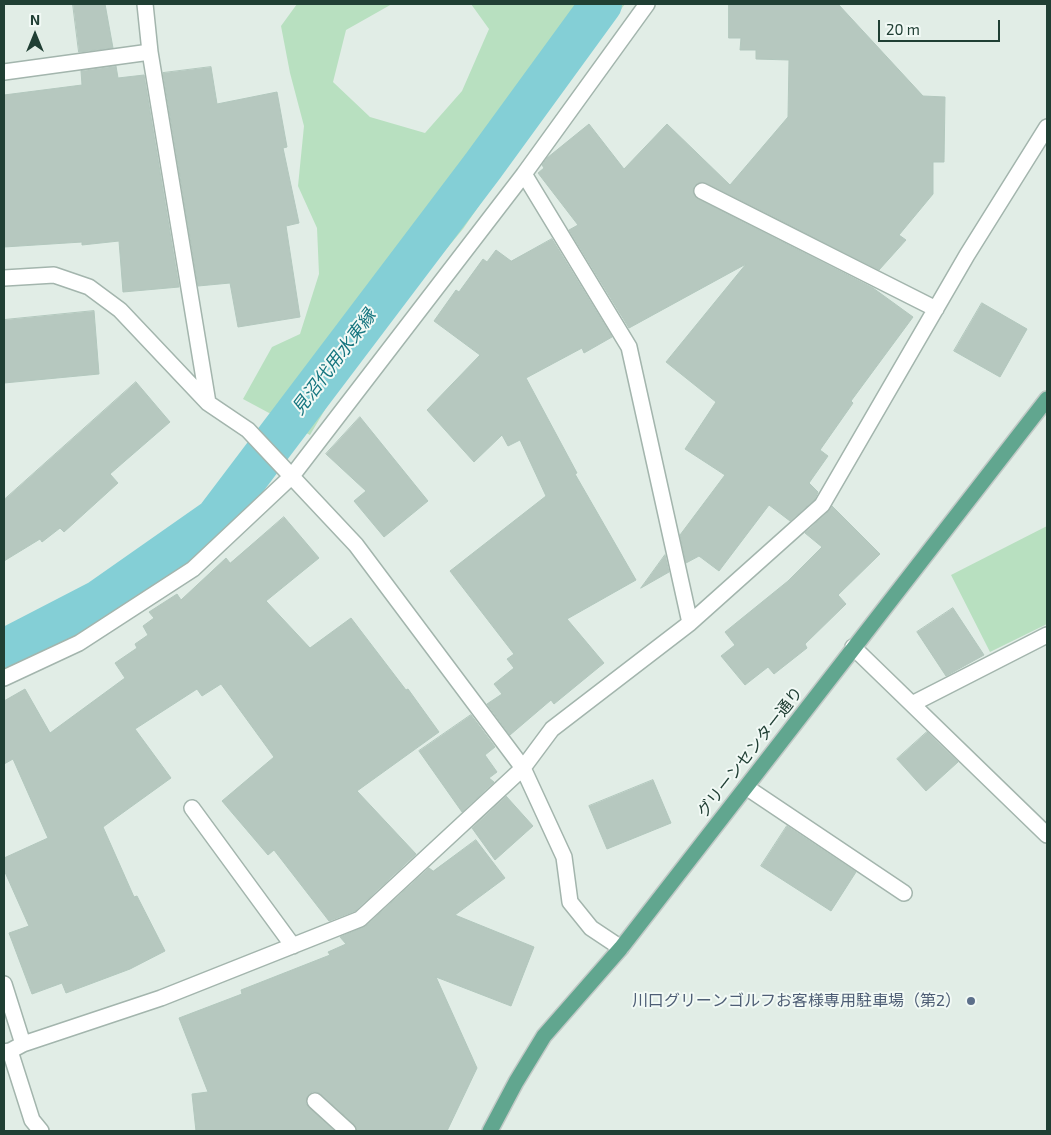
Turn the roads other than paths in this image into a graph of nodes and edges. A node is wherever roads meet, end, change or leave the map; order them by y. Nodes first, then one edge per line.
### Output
1 (145, 4) edge
2 (647, 4) edge
3 (150, 52) junction
4 (4, 72) edge
5 (1047, 127) edge
6 (524, 174) junction
7 (702, 190) dead end
8 (4, 278) edge
9 (936, 309) junction
10 (1047, 399) edge
11 (208, 403) junction
12 (292, 476) junction
13 (690, 623) junction
14 (1047, 635) edge
15 (854, 647) junction
16 (4, 678) edge
17 (912, 704) junction
18 (523, 768) junction
19 (746, 787) junction
20 (192, 808) dead end
21 (1047, 835) edge
22 (904, 893) dead end
23 (293, 946) junction
24 (621, 948) junction
25 (4, 984) edge
26 (12, 1049) edge
27 (315, 1101) dead end
28 (41, 1131) edge
29 (348, 1131) edge
30 (490, 1131) edge

1 - 3 street
2 - 6 street
3 - 4 street
3 - 11 street
5 - 9 street
6 - 12 street
6 - 13 street
7 - 9 street
8 - 11 street
9 - 13 street
10 - 15 main road, グリーンセンター通り
11 - 12 street
12 - 16 street
12 - 18 street
13 - 18 street
14 - 17 street
15 - 17 street
15 - 19 main road, グリーンセンター通り
17 - 21 street
18 - 23 street
18 - 24 street
19 - 22 street
19 - 24 main road, グリーンセンター通り
20 - 23 street
23 - 26 street
24 - 30 main road, グリーンセンター通り
25 - 26 street
26 - 28 street
27 - 29 street

